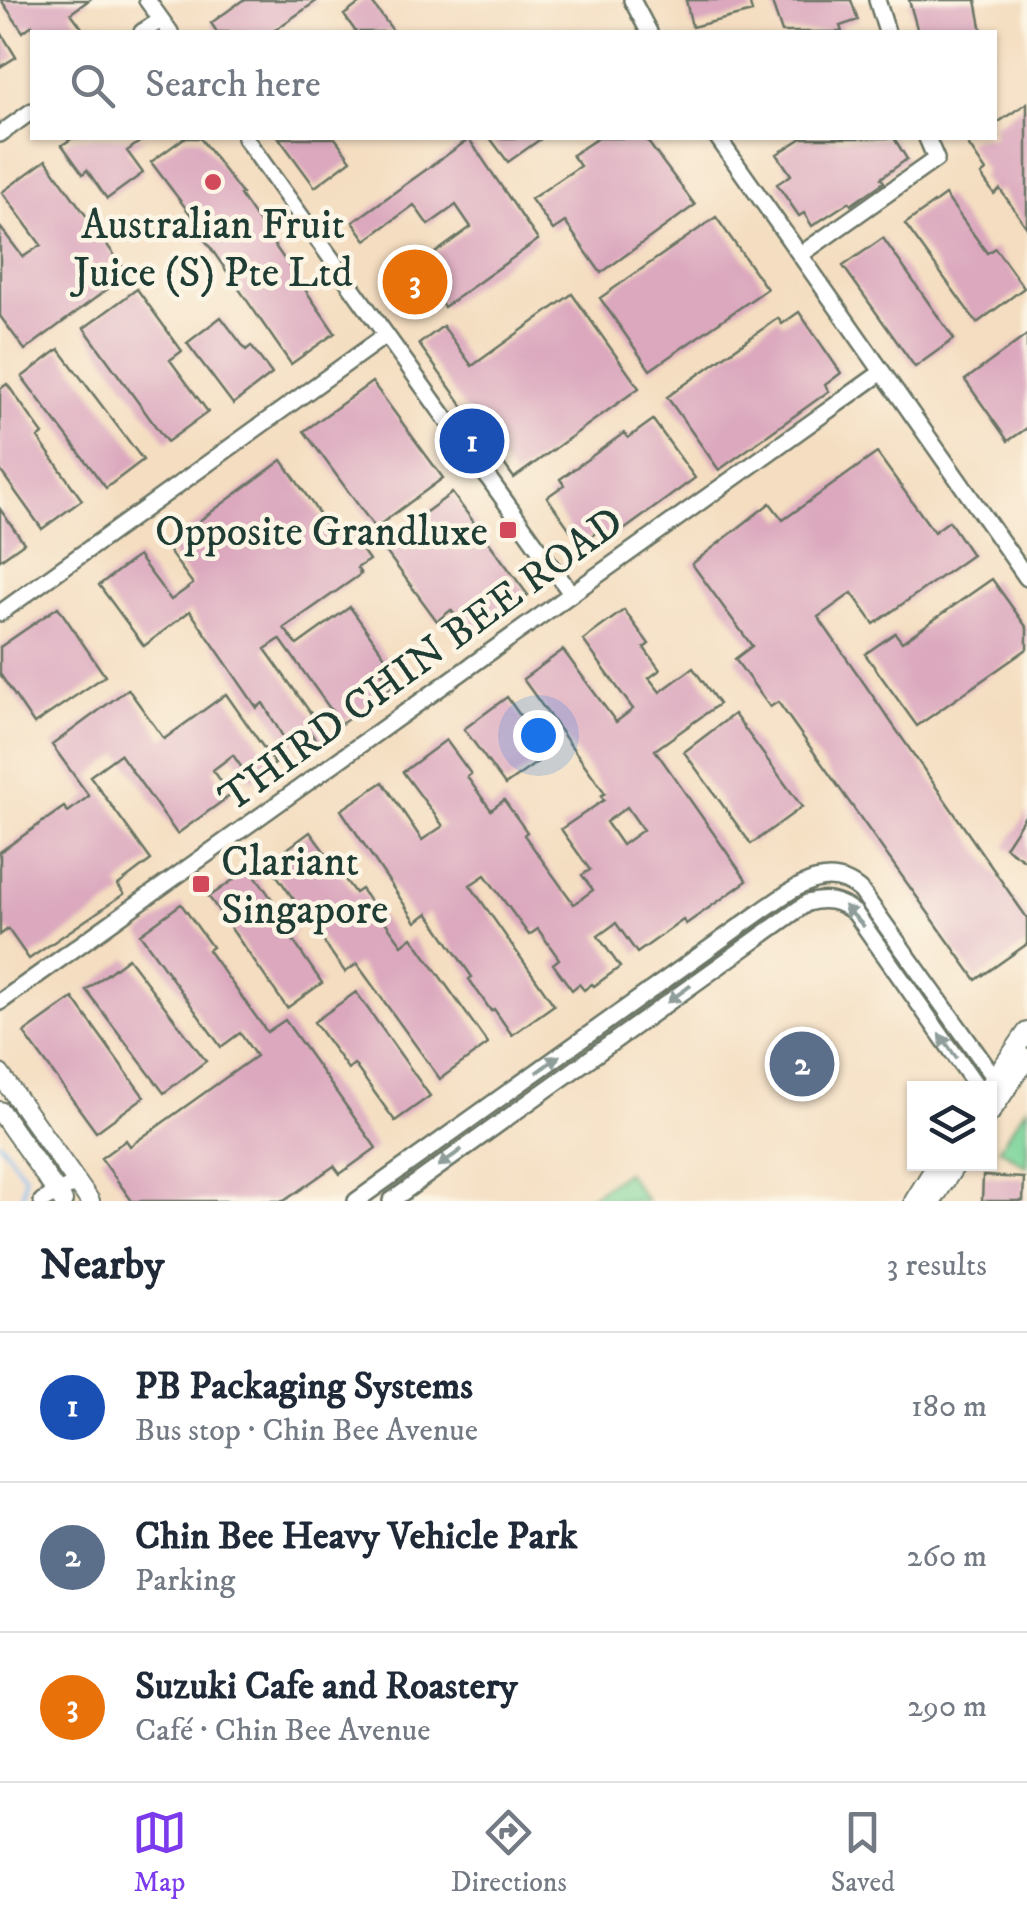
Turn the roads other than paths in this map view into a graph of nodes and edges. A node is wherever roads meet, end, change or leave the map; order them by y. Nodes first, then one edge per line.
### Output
1 (147, 0) edge
2 (632, 0) edge
3 (877, 0) edge
4 (166, 26) edge
5 (648, 30) edge
6 (886, 30) edge
7 (30, 112) edge
8 (0, 134) edge
9 (246, 140) edge
10 (719, 140) edge
11 (928, 140) edge
12 (800, 255) junction
13 (386, 335) junction
14 (882, 372) junction
15 (1027, 578) edge
16 (570, 592) junction
17 (0, 614) edge
18 (0, 1002) edge
19 (1027, 1032) edge
20 (1027, 1058) edge
21 (0, 1074) edge
22 (973, 1081) edge
23 (992, 1081) edge
24 (997, 1083) edge
25 (997, 1084) edge
26 (0, 1111) edge
27 (933, 1171) edge
28 (951, 1171) edge
29 (85, 1194) edge
30 (54, 1198) edge
31 (356, 1201) edge
32 (391, 1201) edge
33 (914, 1201) edge
34 (932, 1201) edge

1 - 4 street
2 - 5 street
3 - 6 street
7 - 8 street
9 - 13 street
10 - 12 street
11 - 12 street
12 - 14 street
13 - 16 street
13 - 17 street
14 - 15 street
14 - 16 street, THIRD CHIN BEE ROAD
16 - 18 street, THIRD CHIN BEE ROAD
19 - 24 main road
20 - 25 main road
21 - 29 main road
22 -> 32 street
31 -> 23 street
26 - 30 main road
27 - 33 main road
28 - 34 main road
29 - 30 street

